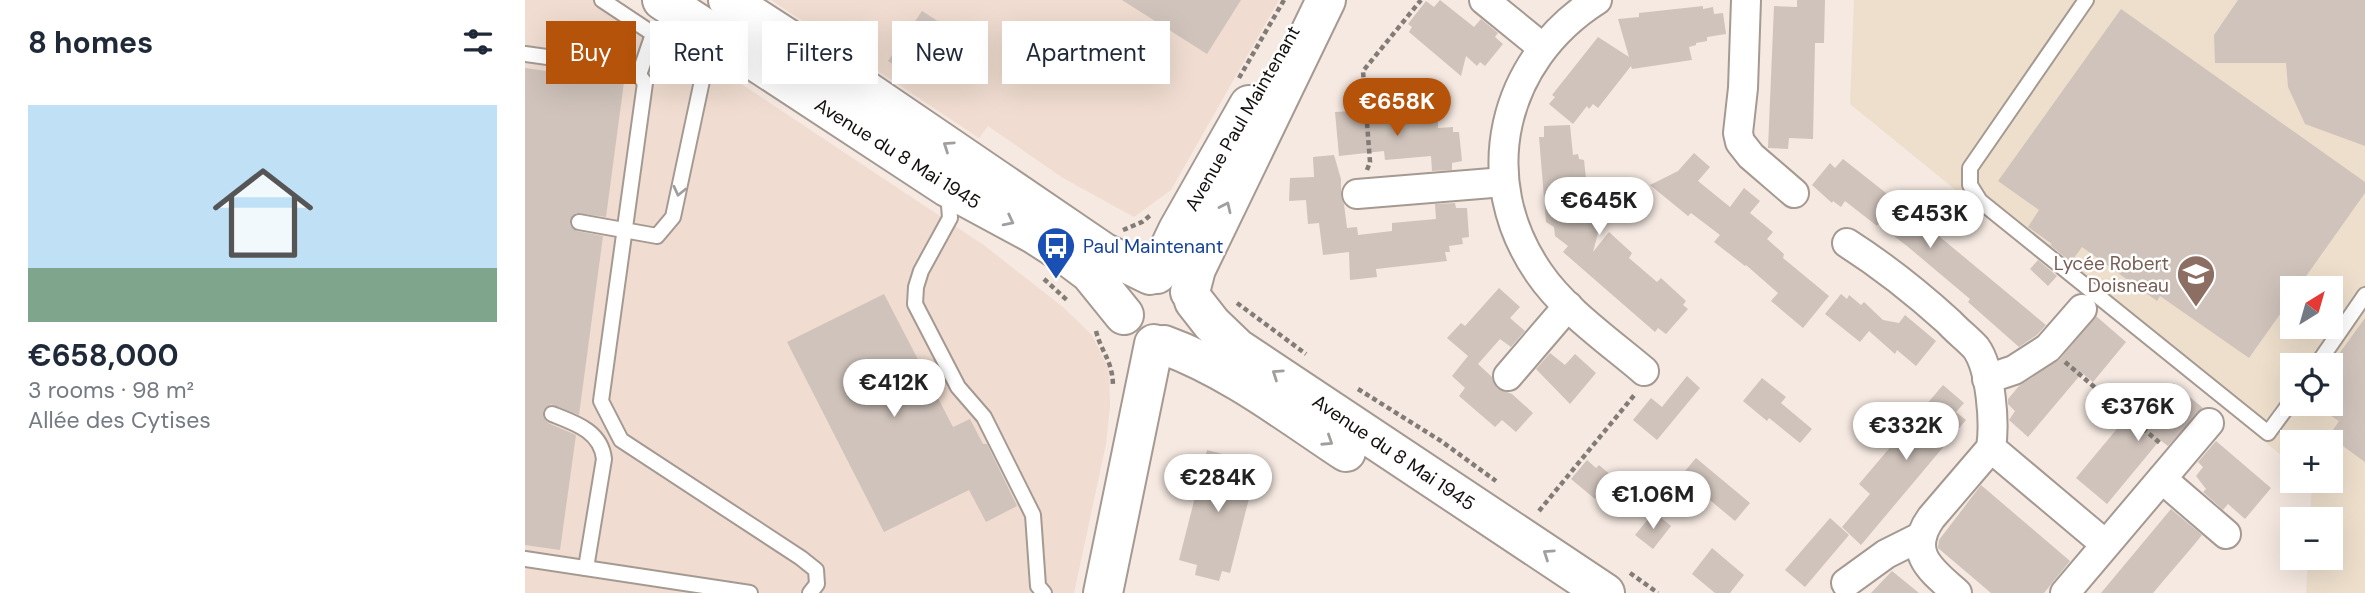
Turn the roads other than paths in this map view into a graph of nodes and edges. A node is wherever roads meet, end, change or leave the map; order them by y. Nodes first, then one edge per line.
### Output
1 (602, 0) edge
2 (695, 0) edge
3 (728, 0) edge
4 (1309, 0) edge
5 (1326, 0) edge
6 (1484, 0) edge
7 (1597, 0) edge
8 (1746, 0) edge
9 (2087, 0) edge
10 (658, 17) edge
11 (1543, 47) junction
12 (525, 54) edge
13 (639, 75) junction
14 (875, 140) junction
15 (1504, 182) junction
16 (947, 187) junction
17 (1794, 193) dead end
18 (1357, 194) road end
19 (579, 222) dead end
20 (1847, 243) dead end
21 (1153, 274) junction
22 (2365, 295) edge
23 (1192, 296) junction
24 (1568, 306) junction
25 (2082, 309) dead end
26 (1124, 315) junction
27 (1159, 344) junction
28 (2325, 353) edge
29 (1644, 371) road end
30 (1508, 376) dead end
31 (1987, 379) junction
32 (552, 414) dead end
33 (2280, 416) edge
34 (2209, 423) dead end
35 (1991, 448) junction
36 (2171, 469) junction
37 (2226, 534) dead end
38 (1922, 536) junction
39 (2105, 544) junction
40 (525, 559) edge
41 (586, 568) junction
42 (1846, 583) dead end
43 (750, 593) edge
44 (810, 593) edge
45 (1044, 593) edge
46 (1103, 593) edge
47 (1560, 593) edge
48 (1605, 593) edge
49 (1957, 593) edge
50 (2064, 593) edge

1 - 10 lane
2 - 14 main road
21 -> 3 main road, Avenue du 8 Mai 1945
4 - 21 main road, Avenue Paul Maintenant
23 -> 5 main road, Avenue Paul Maintenant
6 - 11 street
7 - 11 street
8 - 17 street
9 - 33 lane
10 - 13 lane
10 - 14 main road, Avenue du 8 Mai 1945
10 -> 19 lane
11 - 15 street
12 - 13 lane
13 - 44 lane
14 - 16 main road, Avenue du 8 Mai 1945
15 - 18 street
15 - 24 street
16 -> 26 main road, Avenue du 8 Mai 1945
16 - 45 lane
20 - 31 street
21 - 23 main road, Avenue du 8 Mai 1945
21 - 26 main road
22 - 28 lane
23 - 27 main road
48 -> 23 main road, Avenue du 8 Mai 1945
24 - 29 street
24 - 30 street
25 - 31 street
26 - 27 main road, Avenue du 8 Mai 1945
27 - 46 main road
27 -> 47 main road, Avenue du 8 Mai 1945
31 - 35 street
32 - 41 lane
34 - 36 street
35 - 38 street
35 - 39 street
36 - 37 street
36 - 39 street
38 - 42 street
38 - 49 street
39 - 50 street
40 - 41 lane
41 - 43 lane

